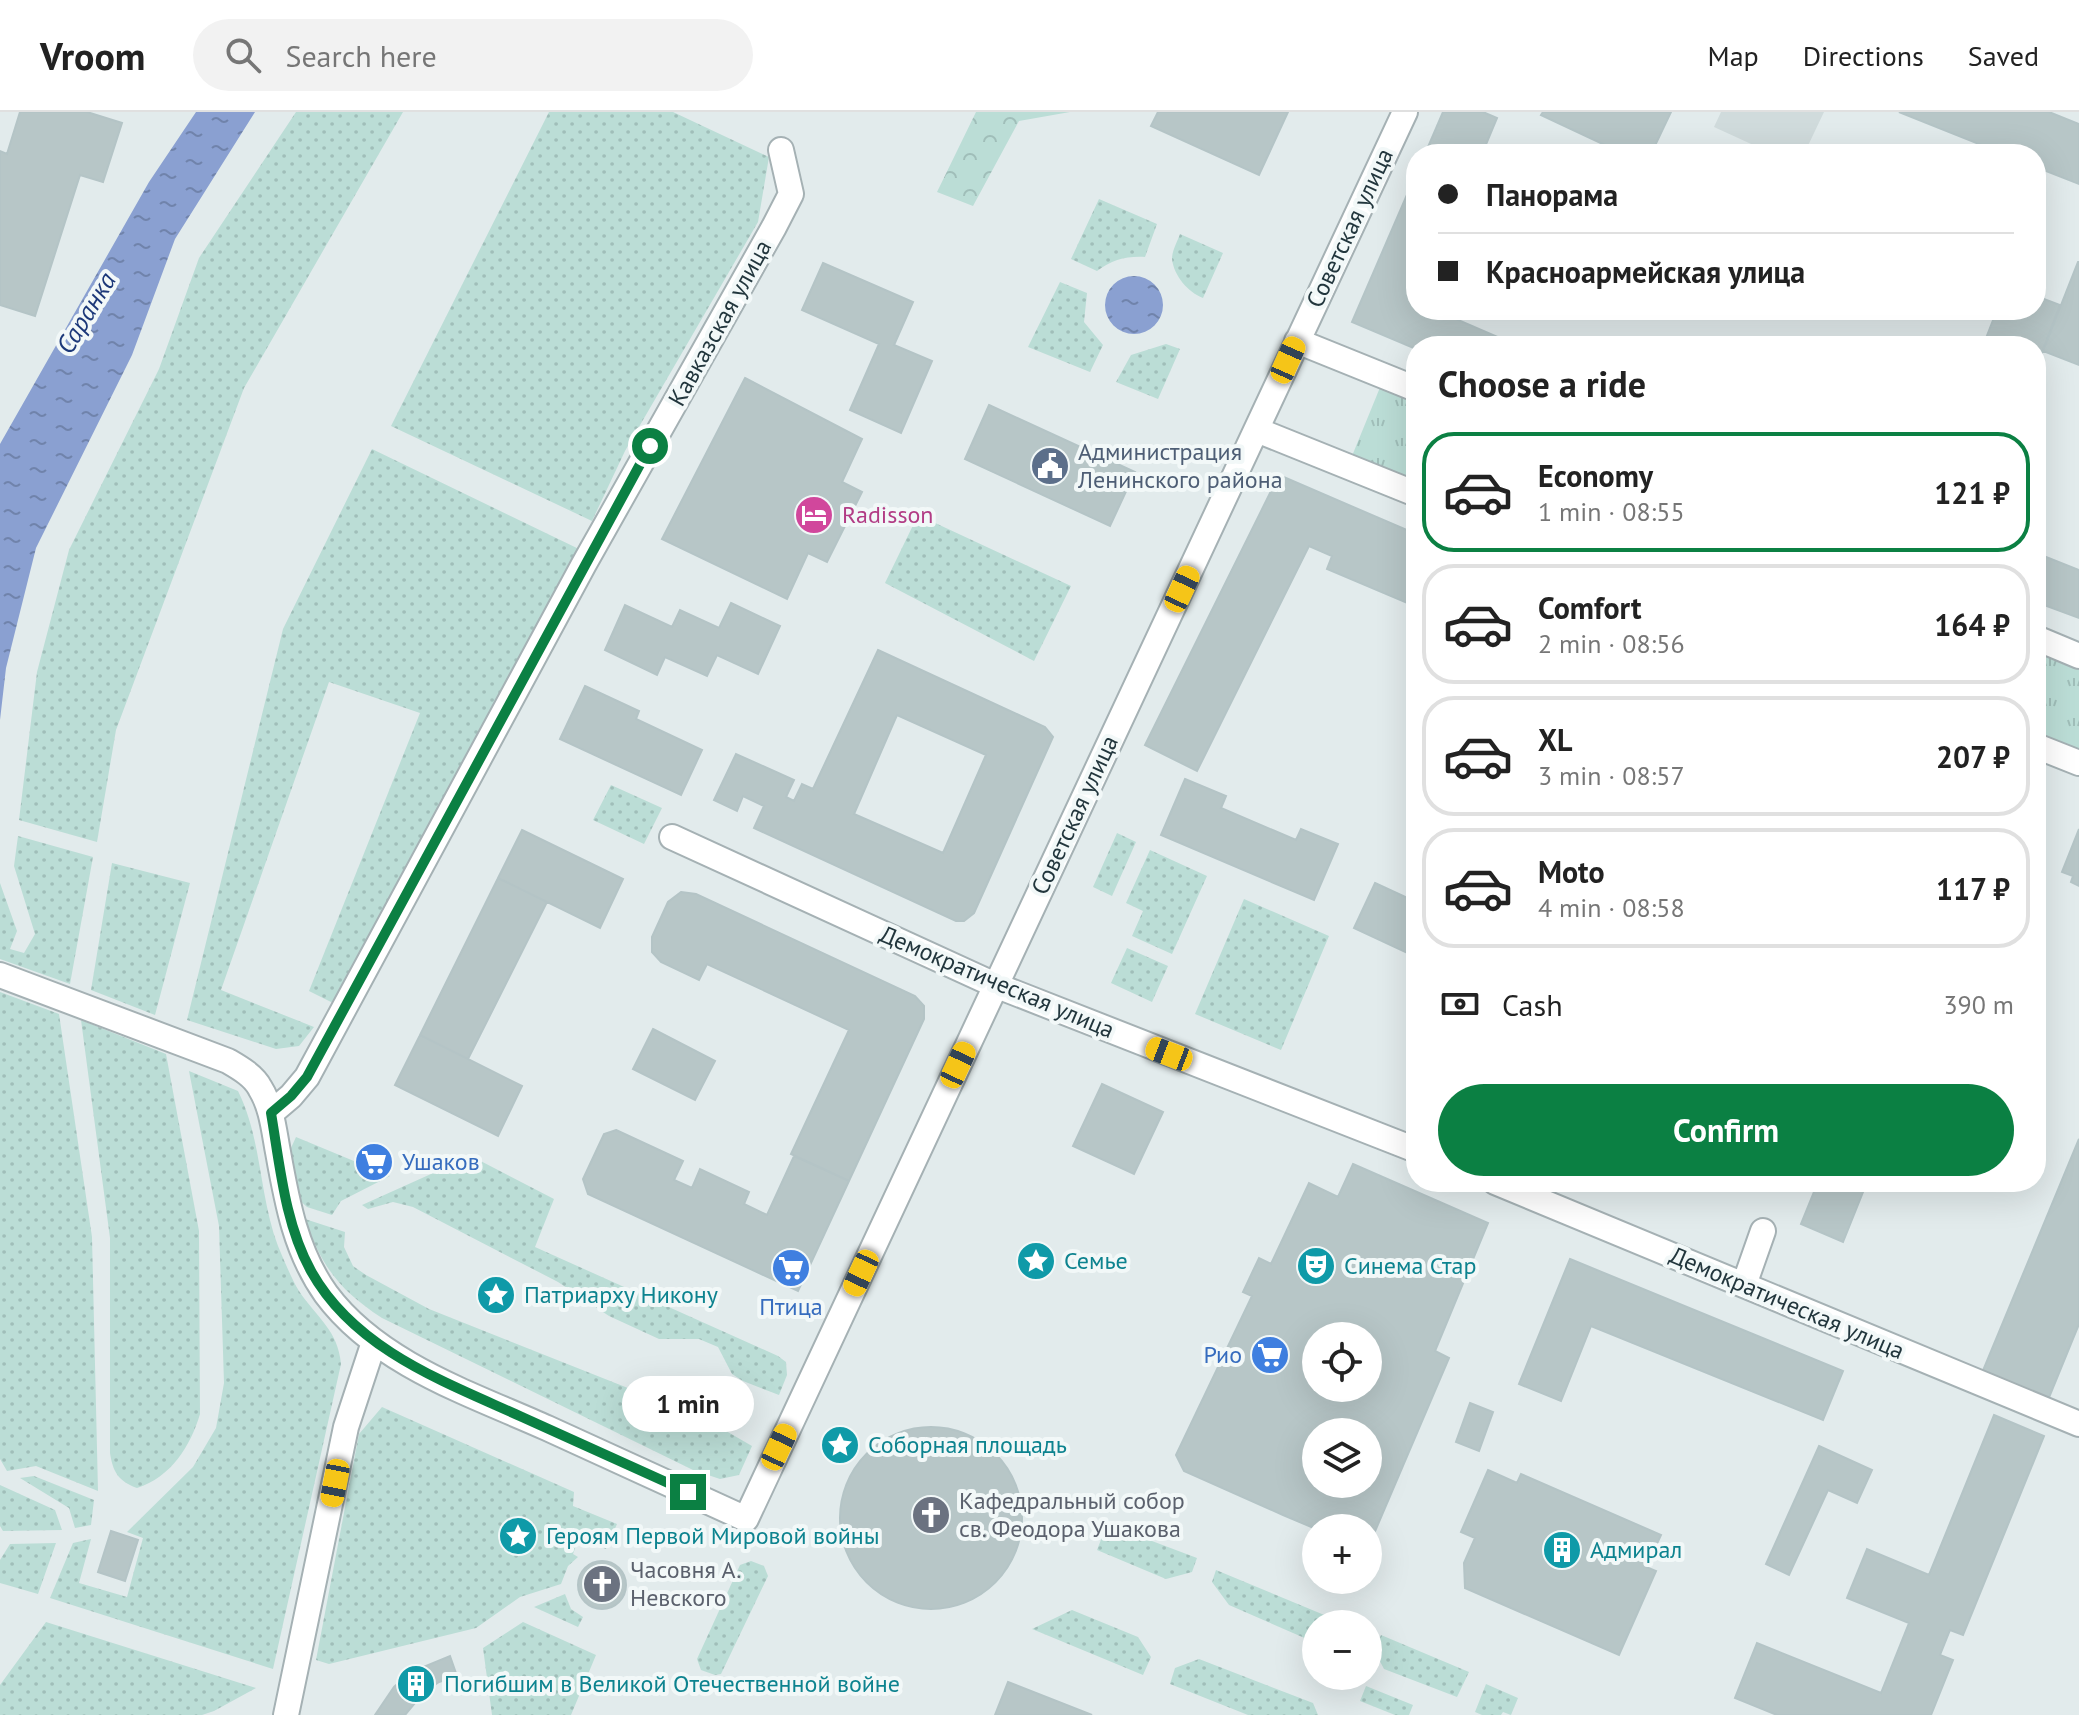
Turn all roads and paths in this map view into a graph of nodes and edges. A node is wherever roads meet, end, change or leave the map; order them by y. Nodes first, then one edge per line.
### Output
1 (1405, 112) edge
2 (781, 150) dead end
3 (1297, 341) junction
4 (1406, 385) edge
5 (1257, 430) junction
6 (1406, 490) edge
7 (2046, 642) edge
8 (2079, 656) edge
9 (2046, 750) edge
10 (2079, 763) edge
11 (672, 837) dead end
12 (0, 975) edge
13 (995, 985) junction
14 (271, 1113) junction
15 (1406, 1146) edge
16 (1519, 1192) edge
17 (1763, 1231) dead end
18 (1744, 1285) junction
19 (374, 1342) junction
20 (2079, 1424) edge
21 (286, 1715) edge

1 - 3 street, Советская улица
2 - 14 street, Кавказская улица
3 - 4 street
3 - 5 street, Советская улица
5 - 6 street
5 - 13 street, Советская улица
7 - 8 street
9 - 10 street
11 - 13 street, Демократическая улица
12 - 14 street
13 - 15 street, Демократическая улица
13 - 19 street, Советская улица
14 - 19 street
16 - 18 street, Демократическая улица
17 - 18 street
18 - 20 street, Демократическая улица
19 - 21 street

